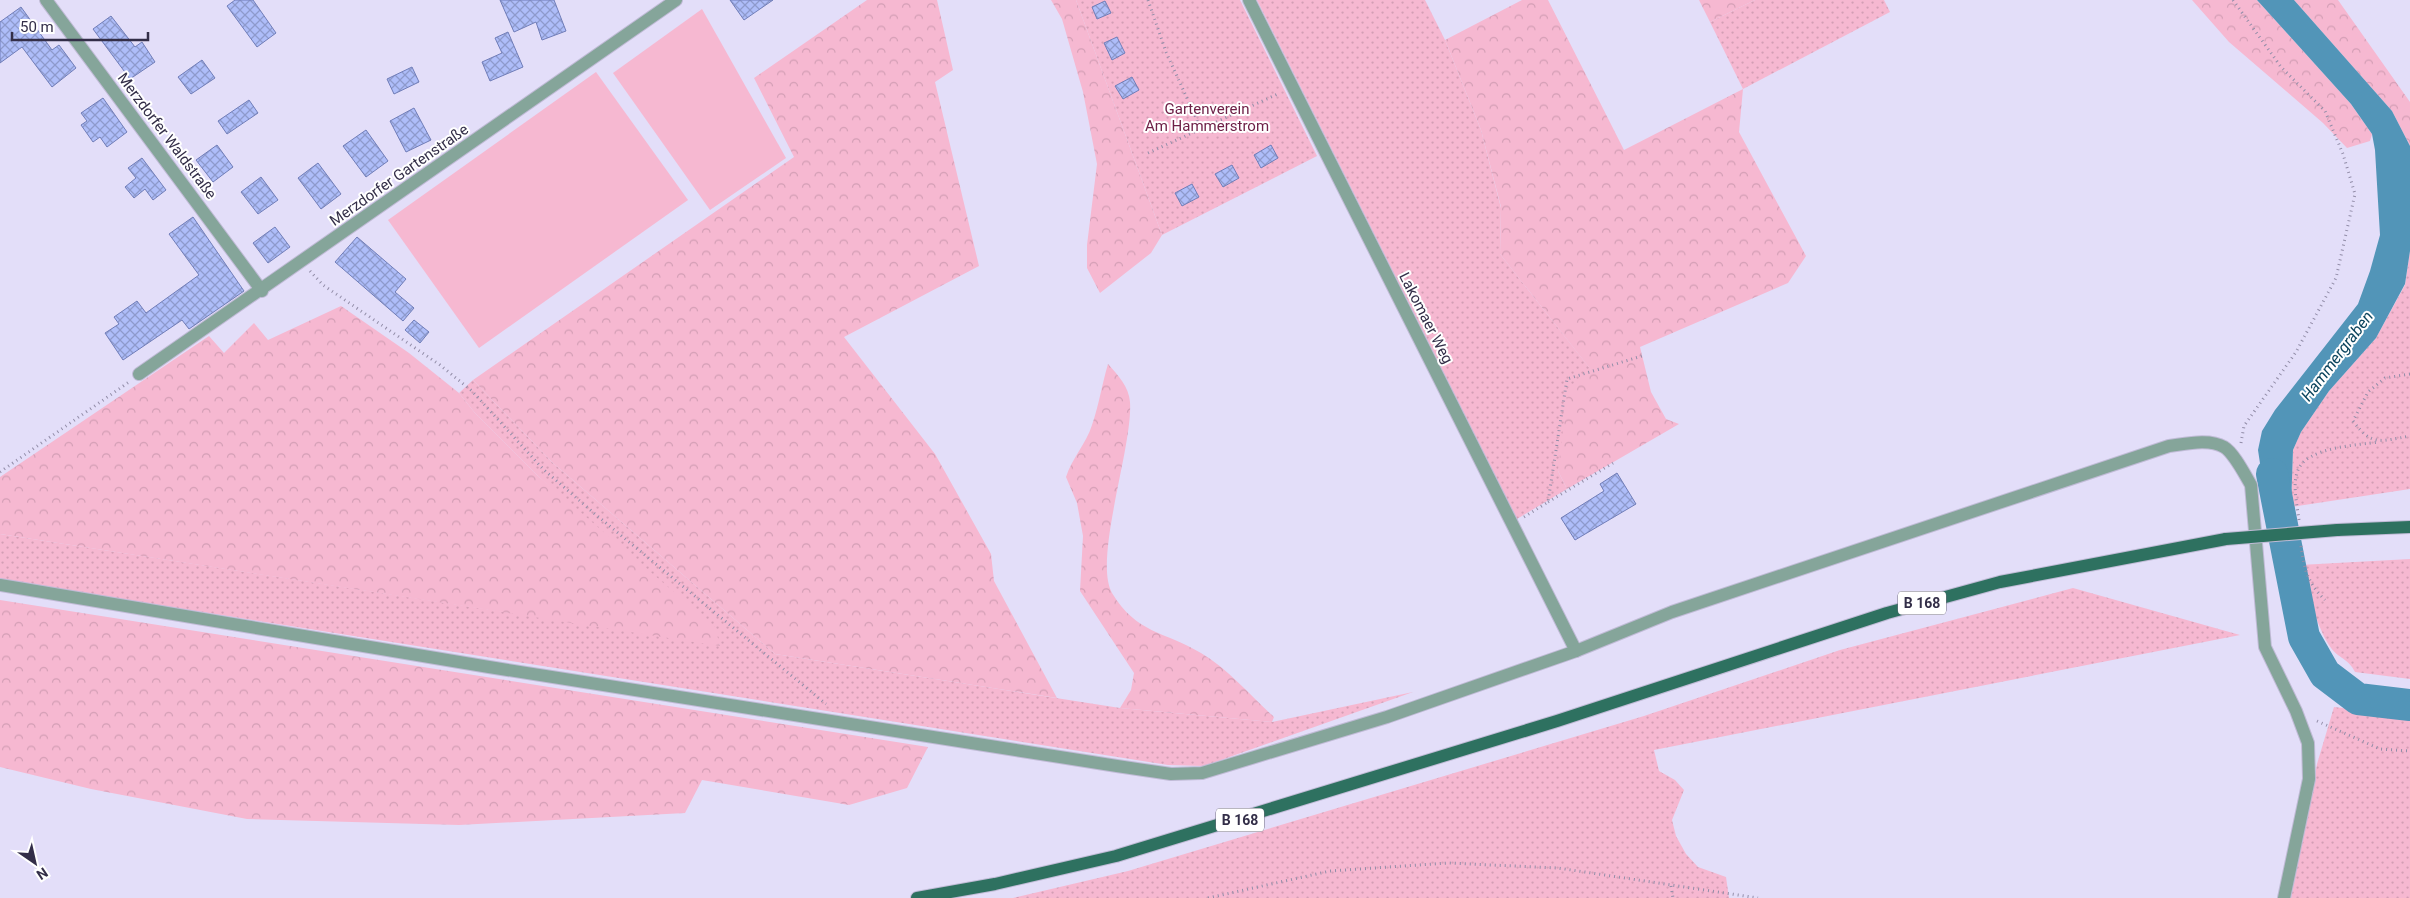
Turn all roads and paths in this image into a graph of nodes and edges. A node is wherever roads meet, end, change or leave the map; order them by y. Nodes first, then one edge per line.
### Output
1 (46, 0) edge
2 (676, 0) edge
3 (1148, 0) edge
4 (1249, 0) edge
5 (2233, 0) edge
6 (1292, 88) junction
7 (1201, 129) junction
8 (1148, 153) dead end
9 (302, 262) junction
10 (262, 290) junction
11 (1646, 355) dead end
12 (139, 374) joint
13 (2410, 374) edge
14 (2410, 436) edge
15 (2379, 442) junction
16 (1613, 463) dead end
17 (2238, 464) junction
18 (0, 472) edge
19 (1548, 502) junction
20 (2410, 521) edge
21 (2299, 522) dead end
22 (1512, 524) junction
23 (2410, 527) edge
24 (2388, 528) junction
25 (2301, 541) dead end
26 (0, 585) edge
27 (2326, 600) dead end
28 (1576, 651) junction
29 (2296, 711) junction
30 (848, 722) junction
31 (2410, 752) edge
32 (1671, 886) junction
33 (918, 898) edge
34 (1208, 898) edge
35 (1673, 898) edge
36 (1758, 898) edge
37 (2284, 898) edge

1 - 10 street, Merzdorfer Waldstraße
2 - 9 street, Merzdorfer Gartenstraße
3 - 7 path
4 - 6 street, Lakomaer Weg
5 - 17 path
6 - 7 path
6 - 22 street, Lakomaer Weg
7 - 8 path
9 - 10 street, Merzdorfer Gartenstraße
9 - 30 path
10 - 12 street, Merzdorfer Gartenstraße
11 - 19 path
12 - 18 path
13 - 15 path
14 - 15 path
15 - 21 path
16 - 19 path
17 - 28 street
17 - 29 street
19 - 22 path
20 - 24 main road
22 - 28 street, Lakomaer Weg
23 - 24 main road, B 168
24 - 33 main road, B 168, bridge
25 - 27 path
26 - 30 street
28 - 30 street
29 - 31 path
29 - 37 street
32 - 34 path
32 - 35 path
32 - 36 path

